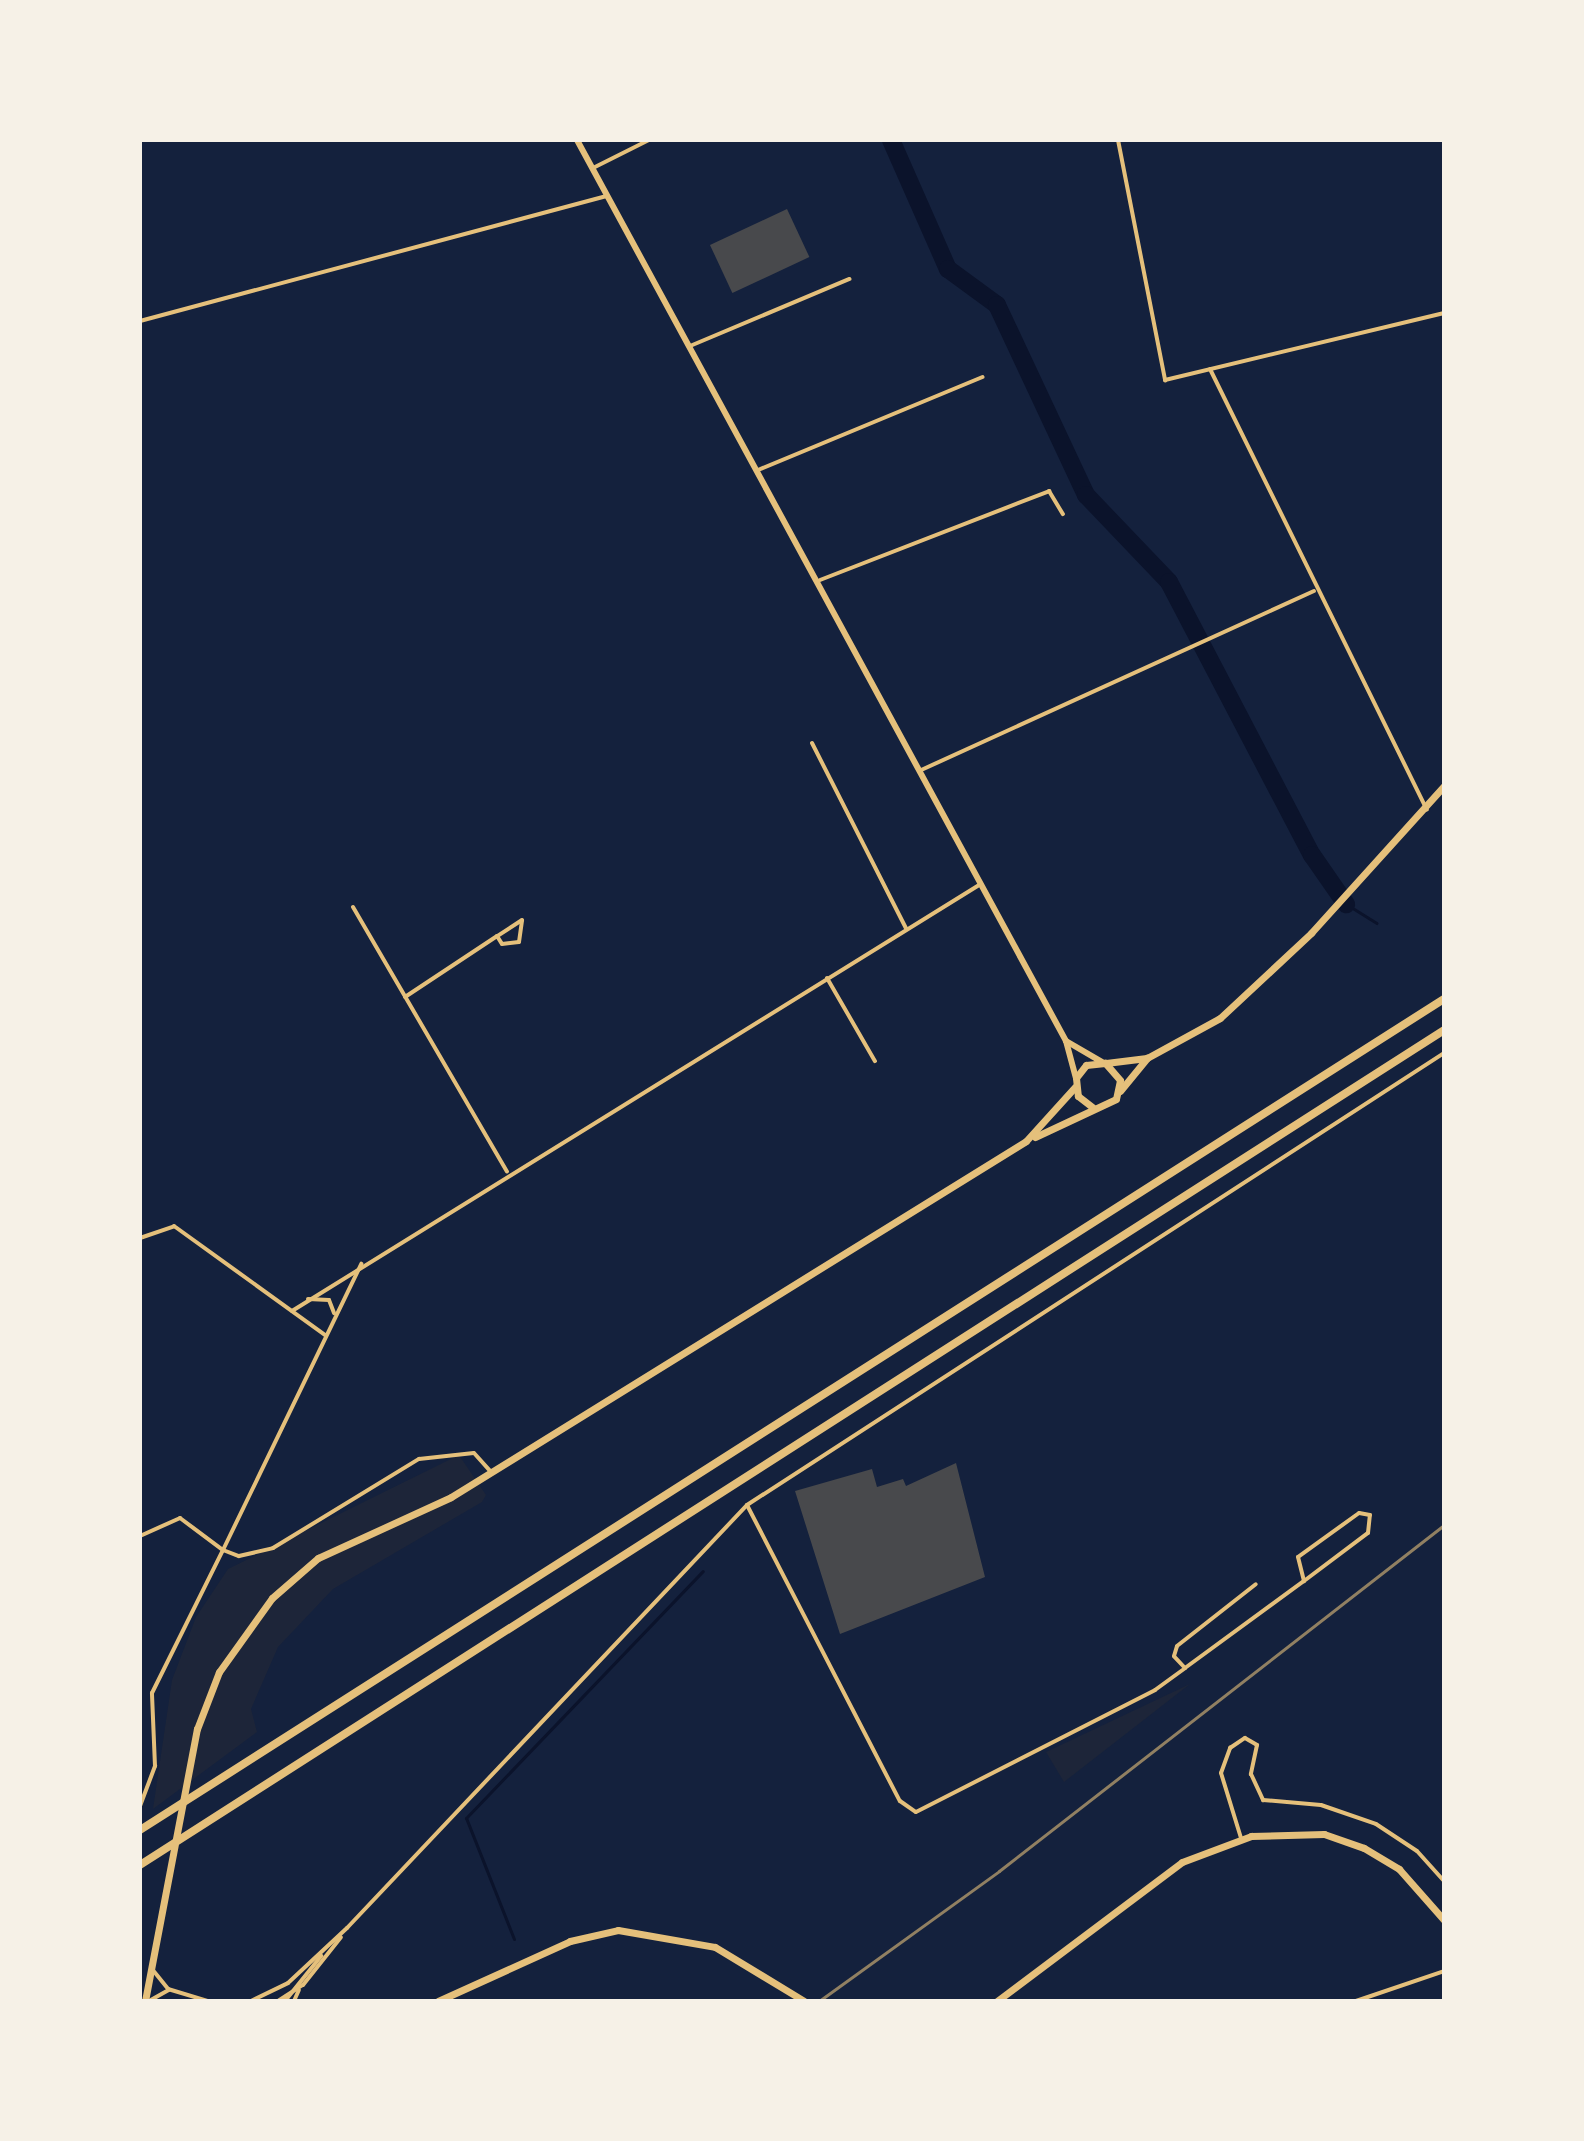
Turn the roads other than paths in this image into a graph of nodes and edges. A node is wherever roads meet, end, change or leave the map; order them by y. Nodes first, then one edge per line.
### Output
1 (577, 140) edge
2 (649, 140) edge
3 (1118, 140) edge
4 (593, 168) junction
5 (608, 196) junction
6 (849, 279) dead end
7 (1444, 313) edge
8 (140, 321) edge
9 (690, 346) junction
10 (1210, 369) junction
11 (982, 377) dead end
12 (758, 470) junction
13 (1063, 514) dead end
14 (820, 580) junction
15 (1314, 591) junction
16 (812, 743) dead end
17 (919, 771) junction
18 (1444, 786) edge
19 (1427, 810) junction
20 (979, 885) junction
21 (353, 907) dead end
22 (906, 928) junction
23 (497, 936) junction
24 (827, 978) junction
25 (405, 997) junction
26 (1444, 999) edge
27 (1444, 1030) edge
28 (1066, 1041) junction
29 (1444, 1053) edge
30 (1147, 1058) junction
31 (875, 1061) dead end
32 (1104, 1062) junction
33 (1076, 1082) junction
34 (1120, 1091) junction
35 (1092, 1107) junction
36 (1026, 1141) junction
37 (507, 1172) junction
38 (140, 1238) edge
39 (362, 1261) junction
40 (307, 1299) junction
41 (292, 1311) junction
42 (332, 1319) junction
43 (325, 1335) junction
44 (491, 1472) junction
45 (747, 1505) junction
46 (140, 1536) edge
47 (223, 1550) junction
48 (1304, 1581) junction
49 (1256, 1584) dead end
50 (1185, 1668) junction
51 (140, 1806) edge
52 (140, 1830) edge
53 (1241, 1838) junction
54 (140, 1865) edge
55 (1444, 1881) edge
56 (1444, 1920) edge
57 (347, 1928) junction
58 (330, 1945) junction
59 (150, 1963) junction
60 (1444, 1971) edge
61 (303, 1985) junction
62 (171, 1990) junction
63 (285, 1999) edge
64 (147, 2001) edge
65 (208, 2001) edge
66 (251, 2001) edge
67 (278, 2001) edge
68 (294, 2001) edge
69 (438, 2001) edge
70 (804, 2001) edge
71 (997, 2001) edge
72 (1356, 2001) edge

1 - 4 main road
2 - 4 street
3 - 10 street
4 - 5 main road
5 - 8 street
5 - 9 main road
6 - 9 street
7 - 10 street
9 - 12 main road
10 - 15 street
11 - 12 street
12 - 14 main road
13 - 14 street
14 - 17 main road
15 - 17 street
15 - 19 street
16 - 22 street
17 - 20 main road
18 - 19 main road
19 - 30 main road
20 - 22 street
20 - 28 main road
21 - 25 street
22 - 24 street
23 - 23 street
23 - 25 street
24 - 31 street
24 - 37 street
25 - 37 street
26 - 52 highway
27 - 54 highway
28 - 32 main road
28 - 33 main road
29 - 45 street
30 - 32 main road
30 - 34 main road
32 - 33 main road
32 - 34 main road
33 - 35 main road
33 - 36 main road
34 - 35 main road
35 - 36 main road
36 - 44 main road
37 - 39 street
38 - 41 street
39 - 40 street
39 - 42 street
40 - 41 street
40 - 42 street
41 - 43 street
42 - 43 street
43 - 47 street
44 - 47 street
44 - 59 main road
45 - 50 street
45 - 57 street
46 - 47 street
47 - 51 street
48 - 48 street
48 - 50 street
49 - 50 street
53 - 55 street
53 - 56 main road
53 - 71 main road
57 - 58 street
57 - 61 street
58 - 63 street
58 - 66 street
59 - 62 street
59 - 64 main road
60 - 72 street
61 - 63 street
61 - 68 street
62 - 64 street
62 - 65 street
63 - 67 street
69 - 70 main road

